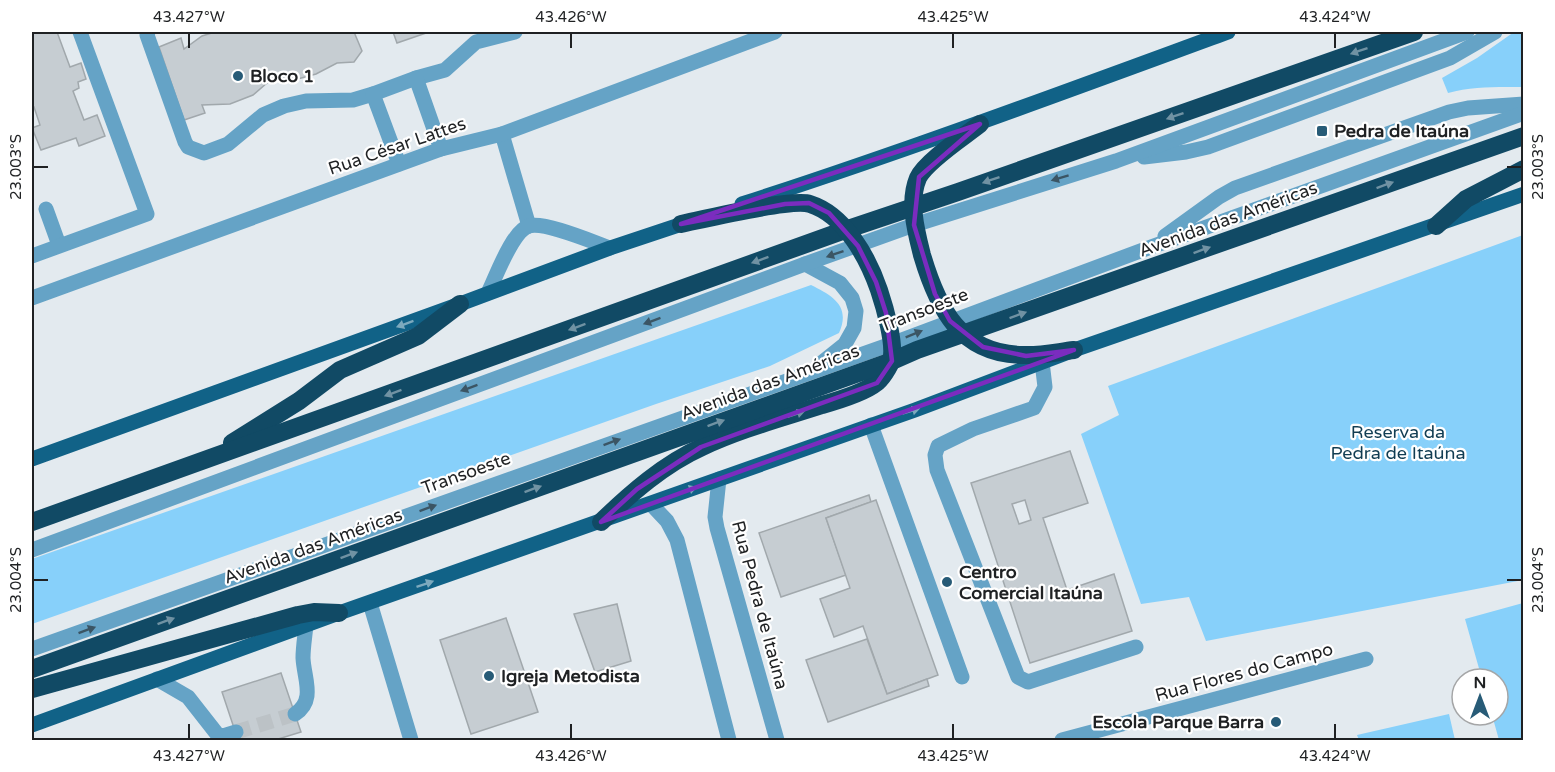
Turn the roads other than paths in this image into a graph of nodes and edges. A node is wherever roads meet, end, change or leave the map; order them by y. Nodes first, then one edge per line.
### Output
1 (80, 32) edge
2 (148, 32) edge
3 (514, 32) edge
4 (775, 32) edge
5 (1228, 32) edge
6 (1414, 32) edge
7 (1467, 32) edge
8 (1495, 32) edge
9 (416, 78) junction
10 (373, 94) junction
11 (1524, 104) edge
12 (1524, 113) edge
13 (980, 124) junction
14 (502, 134) junction
15 (1524, 136) edge
16 (441, 149) junction
17 (1116, 161) junction
18 (399, 164) junction
19 (1524, 169) edge
20 (1524, 195) edge
21 (46, 209) dead end
22 (914, 216) junction
23 (681, 224) junction
24 (529, 226) junction
25 (1436, 226) junction
26 (845, 230) junction
27 (59, 245) junction
28 (858, 246) junction
29 (1151, 247) junction
30 (610, 248) junction
31 (32, 256) edge
32 (804, 264) junction
33 (488, 293) junction
34 (32, 298) edge
35 (460, 304) junction
36 (950, 321) junction
37 (963, 335) junction
38 (1074, 350) junction
39 (891, 352) junction
40 (1042, 362) junction
41 (810, 371) junction
42 (871, 425) junction
43 (32, 459) edge
44 (202, 462) junction
45 (719, 479) junction
46 (651, 504) junction
47 (32, 522) edge
48 (600, 522) junction
49 (32, 550) edge
50 (370, 603) junction
51 (339, 613) junction
52 (306, 625) junction
53 (1136, 647) dead end
54 (32, 649) edge
55 (1366, 659) dead end
56 (32, 669) edge
57 (962, 677) dead end
58 (157, 680) junction
59 (32, 689) edge
60 (295, 714) dead end
61 (32, 725) edge
62 (236, 732) tunnel mouth
63 (411, 741) edge
64 (729, 741) edge
65 (777, 741) edge
66 (1062, 741) edge

1 - 27 street
2 - 10 street
3 - 9 street
4 - 14 street, Rua César Lattes
5 - 13 main road
6 -> 22 highway
7 - 17 street
8 - 17 street
9 - 10 street
9 - 16 street
10 - 18 street
11 - 29 street
12 - 29 street, Transoeste
13 - 22 highway
13 - 23 main road
14 - 16 street, Rua César Lattes
14 - 24 street
37 -> 15 highway, Avenida das Américas
16 - 18 street, Rua César Lattes
17 -> 22 street
18 - 34 street, Rua César Lattes
19 - 25 highway
20 - 25 main road
21 - 27 street
22 - 26 highway
22 - 28 street
22 - 36 highway
23 - 26 highway
23 - 30 main road
24 - 30 street
24 - 33 street
25 - 38 main road
26 - 28 highway
26 -> 44 highway
27 - 31 street
28 -> 32 street
28 - 39 highway
29 - 36 street, Transoeste
30 - 33 main road
32 - 41 street
32 -> 49 street
33 - 35 main road
35 -> 43 main road
35 - 44 highway
36 - 37 highway
39 -> 36 street, Transoeste
37 - 38 highway
37 - 39 highway, Avenida das Américas
38 - 40 main road
39 - 41 street, Transoeste
48 -> 39 highway
56 -> 39 highway, Avenida das Américas
42 -> 40 main road
40 - 53 street
54 -> 41 street, Transoeste
42 - 45 main road
42 - 57 street
44 - 47 highway
46 -> 45 main road
45 - 65 street, Rua Pedra de Itaúna
46 - 48 main road
46 - 64 street
50 -> 48 main road
50 - 51 main road
50 - 63 street
51 - 52 main road
51 - 59 highway
52 - 58 main road
52 - 60 street
55 - 66 street, Rua Flores do Campo
58 - 61 main road
58 - 62 street

